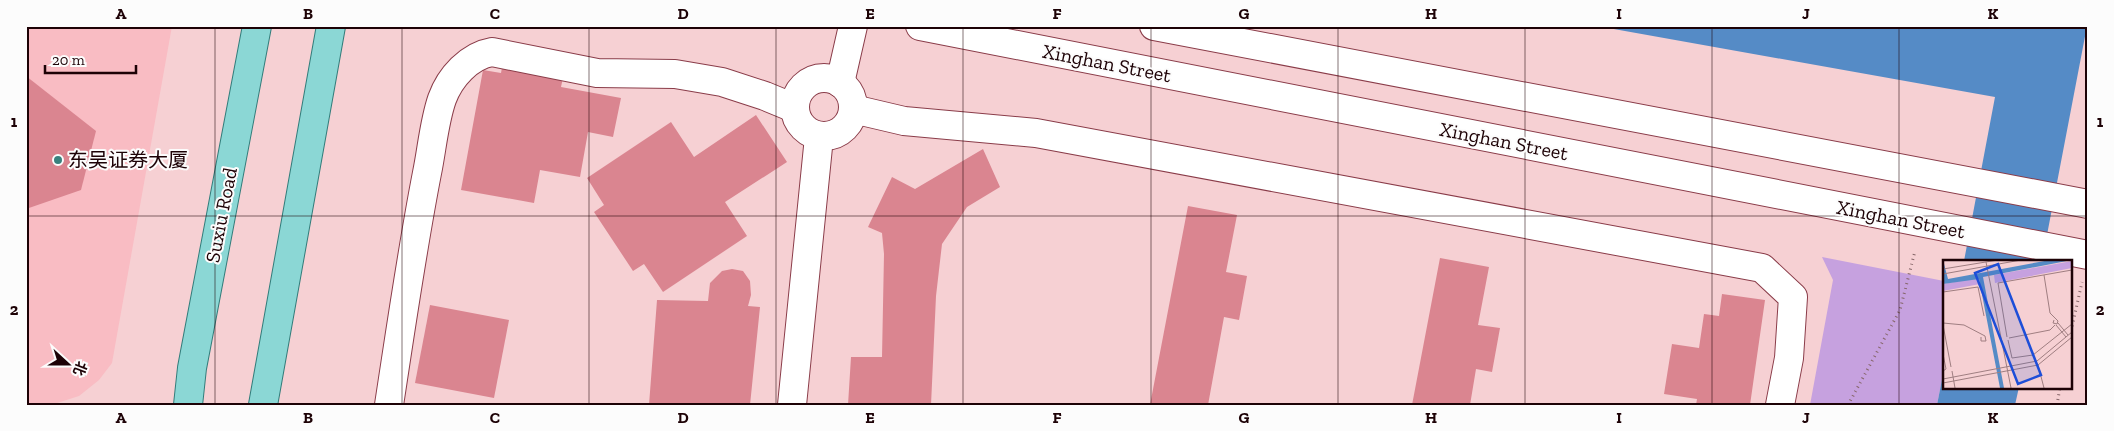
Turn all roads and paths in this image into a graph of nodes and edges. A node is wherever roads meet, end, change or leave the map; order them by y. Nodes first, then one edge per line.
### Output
1 (256, 26) edge
2 (331, 26) edge
3 (853, 26) edge
4 (920, 26) edge
5 (1154, 26) edge
6 (840, 82) junction
7 (794, 108) junction
8 (853, 109) junction
9 (819, 137) junction
10 (2076, 202) edge
11 (1932, 225) junction
12 (2088, 255) edge
13 (2072, 327) edge
14 (2060, 388) edge
15 (188, 405) edge
16 (262, 405) edge
17 (389, 405) edge
18 (792, 405) edge
19 (1780, 405) edge
20 (1848, 405) edge
21 (2057, 405) edge

1 - 15 main road, Suxiu Road
2 - 16 main road
3 - 6 street
4 - 11 street, Xinghan Street
5 - 10 street
6 - 7 street
6 - 8 street
7 - 9 street
7 - 17 street
8 - 9 street
8 - 19 street
9 - 18 street
11 - 12 street, Xinghan Street
11 - 20 path
12 - 13 path
14 - 21 path

